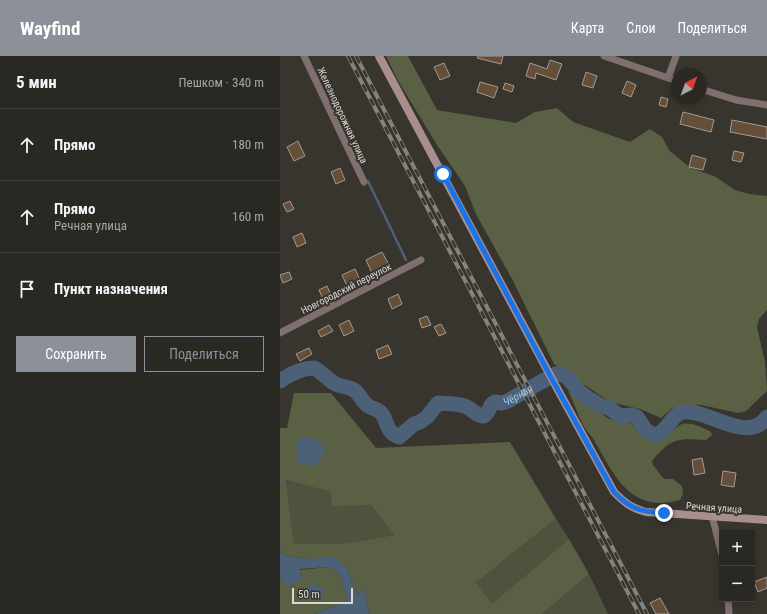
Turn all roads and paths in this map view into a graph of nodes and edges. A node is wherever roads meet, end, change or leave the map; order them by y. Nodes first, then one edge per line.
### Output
1 (304, 56) edge
2 (379, 56) edge
3 (604, 56) edge
4 (676, 56) edge
5 (668, 78) junction
6 (671, 79) edge
7 (707, 91) edge
8 (767, 105) edge
9 (364, 182) dead end
10 (421, 260) dead end
11 (280, 333) edge
12 (712, 516) junction
13 (767, 520) edge
14 (719, 543) edge
15 (728, 602) edge
16 (729, 614) edge

1 - 9 street, Железнодорожная улица
2 - 12 street, Речная улица
3 - 5 street
4 - 5 street
5 - 6 street
7 - 8 street
10 - 11 street, Новгородский переулок
12 - 13 street, Речная улица
12 - 14 street
15 - 16 street

